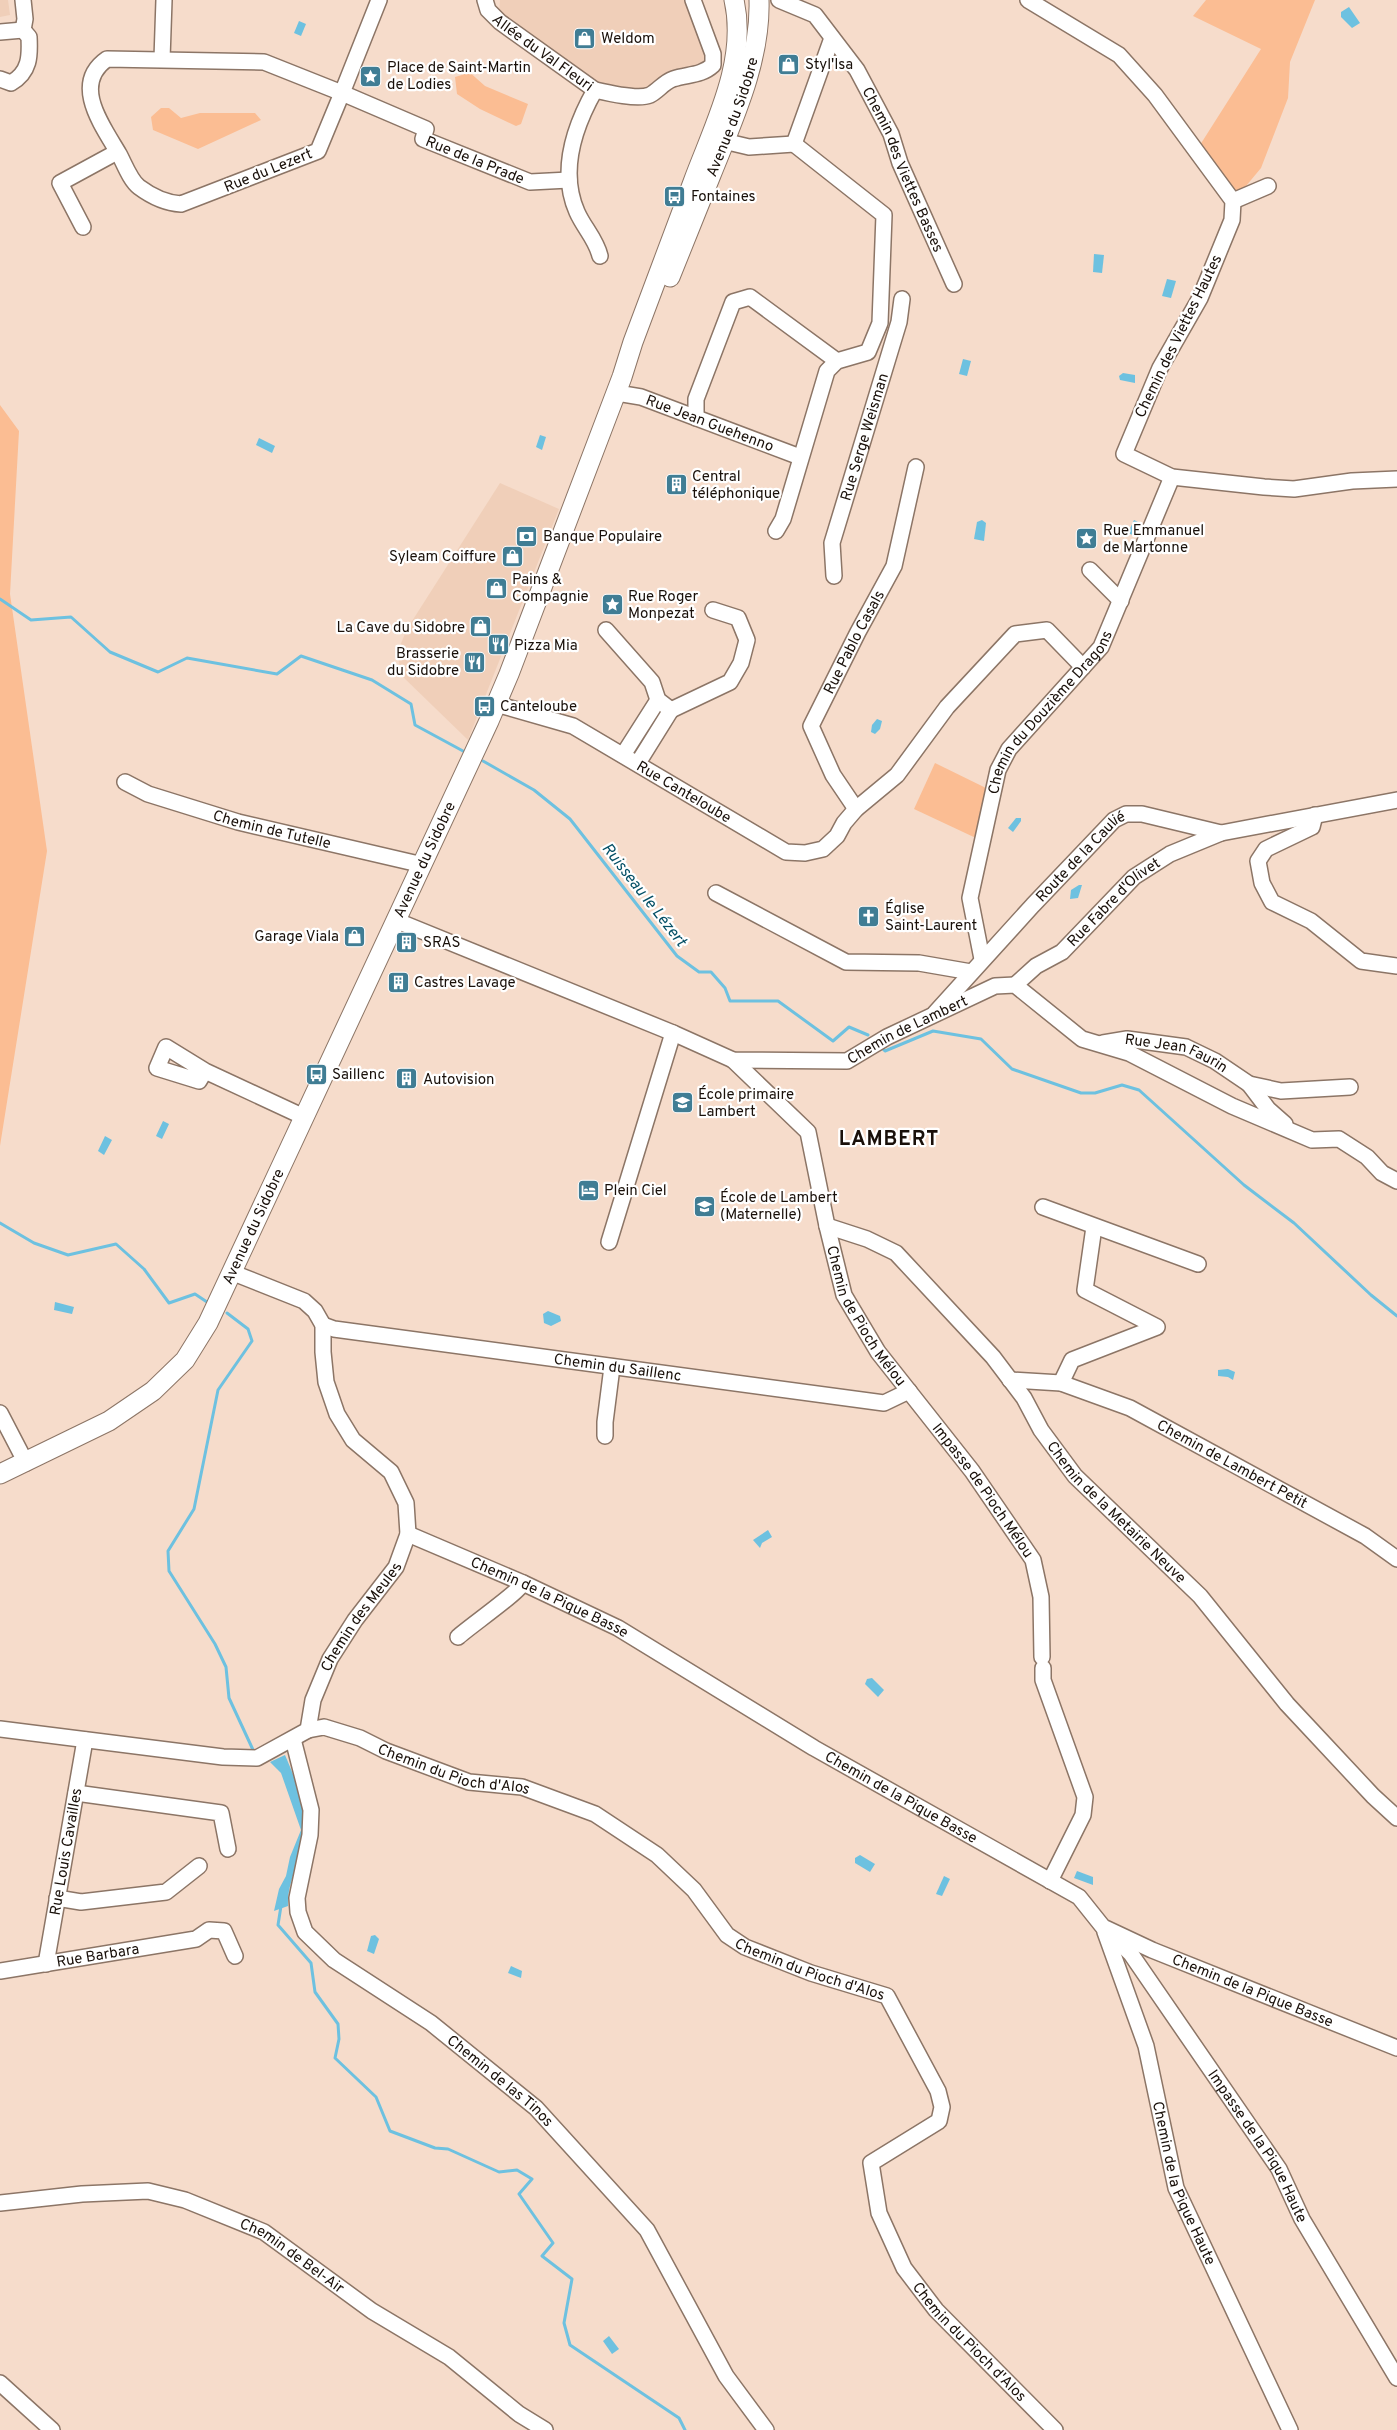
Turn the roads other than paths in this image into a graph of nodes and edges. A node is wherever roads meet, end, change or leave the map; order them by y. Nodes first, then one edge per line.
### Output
1 (23, 0) edge
2 (164, 0) edge
3 (379, 0) edge
4 (485, 0) edge
5 (693, 0) edge
6 (734, 0) edge
7 (759, 0) edge
8 (779, 0) edge
9 (1028, 0) edge
10 (23, 30) junction
11 (0, 32) edge
12 (832, 38) junction
13 (162, 59) junction
14 (0, 79) edge
15 (596, 90) junction
16 (342, 93) junction
17 (718, 140) junction
18 (794, 144) junction
19 (117, 152) junction
20 (569, 180) junction
21 (1268, 186) dead end
22 (1233, 201) junction
23 (83, 227) dead end
24 (600, 256) dead end
25 (954, 284) dead end
26 (902, 299) dead end
27 (868, 352) junction
28 (838, 361) junction
29 (884, 367) junction
30 (617, 393) junction
31 (696, 418) junction
32 (800, 457) junction
33 (916, 467) dead end
34 (1172, 476) junction
35 (1397, 479) edge
36 (776, 531) dead end
37 (1090, 570) dead end
38 (834, 576) dead end
39 (1122, 600) junction
40 (713, 610) dead end
41 (606, 630) dead end
42 (1083, 667) junction
43 (658, 700) junction
44 (496, 704) junction
45 (671, 710) junction
46 (623, 754) junction
47 (638, 763) junction
48 (125, 782) dead end
49 (1397, 800) edge
50 (856, 809) junction
51 (1315, 815) junction
52 (1221, 833) junction
53 (423, 865) junction
54 (716, 893) dead end
55 (395, 920) junction
56 (982, 959) junction
57 (1397, 966) edge
58 (971, 972) junction
59 (1015, 985) junction
60 (930, 1018) junction
61 (673, 1033) junction
62 (1099, 1044) junction
63 (733, 1060) junction
64 (205, 1071) dead end
65 (1249, 1084) junction
66 (1350, 1088) dead end
67 (304, 1117) junction
68 (1298, 1135) junction
69 (1397, 1181) edge
70 (1043, 1207) dead end
71 (827, 1226) junction
72 (1094, 1227) junction
73 (609, 1242) dead end
74 (1198, 1264) dead end
75 (231, 1272) junction
76 (323, 1325) junction
77 (612, 1368) junction
78 (1010, 1380) junction
79 (1061, 1383) junction
80 (909, 1391) junction
81 (0, 1414) edge
82 (605, 1436) dead end
83 (26, 1463) junction
84 (0, 1474) edge
85 (408, 1534) junction
86 (1397, 1559) edge
87 (523, 1583) junction
88 (458, 1637) dead end
89 (0, 1729) edge
90 (308, 1730) junction
91 (293, 1739) junction
92 (85, 1740) junction
93 (76, 1793) junction
94 (1397, 1818) edge
95 (228, 1849) dead end
96 (199, 1866) dead end
97 (1050, 1881) junction
98 (57, 1898) junction
99 (1103, 1927) junction
100 (234, 1956) dead end
101 (46, 1964) junction
102 (0, 1971) edge
103 (1397, 2048) edge
104 (0, 2203) edge
105 (1397, 2378) edge
106 (0, 2383) edge
107 (52, 2430) edge
108 (545, 2430) edge
109 (766, 2430) edge
110 (1054, 2430) edge
111 (1290, 2430) edge

1 - 10 street
2 - 13 street
3 - 16 street
4 - 15 street, Allée du Val Fleuri
5 - 15 street, Allée du Val Fleuri
6 - 17 main road, Avenue du Sidobre
7 - 17 main road, Avenue du Sidobre
8 - 12 street, Chemin des Viettes Basses
9 - 22 street
10 - 11 street
10 - 14 street
12 - 18 street
12 - 25 street, Chemin des Viettes Basses
13 - 16 street, Rue du Lezert
13 - 19 street, Rue du Lezert
15 - 20 street
16 - 19 street, Rue du Lezert
16 - 20 street, Rue de la Prade
17 - 18 street
17 - 30 main road, Avenue du Sidobre
18 - 27 street
19 - 23 street
20 - 24 street
21 - 22 street
22 - 34 street, Chemin des Viettes Hautes
26 - 29 street, Rue Serge Weisman
27 - 28 street
27 - 29 street
28 - 31 street
28 - 32 street
29 - 38 street, Rue Serge Weisman
30 - 31 street, Rue Jean Guehenno
30 - 44 main road, Avenue du Sidobre
31 - 32 street, Rue Jean Guehenno
32 - 36 street
33 - 50 street, Rue Pablo Casals
34 - 35 street, Chemin des Viettes Hautes
34 - 39 street, Chemin du Douzième Dragons
37 - 39 street
39 - 42 street, Chemin du Douzième Dragons
40 - 45 street
41 - 43 street
42 - 50 street, Rue Canteloube
42 - 56 street, Chemin du Douzième Dragons
43 - 45 street
43 - 46 street
44 - 46 street, Rue Canteloube
44 - 53 main road, Avenue du Sidobre
45 - 47 street
46 - 47 street, Rue Canteloube
47 - 50 street, Rue Canteloube
48 - 53 street, Chemin de Tutelle
49 - 51 street, Route de la Caulié
51 - 52 street, Route de la Caulié
51 - 57 street
52 - 56 street, Route de la Caulié
52 - 59 street, Rue Fabre d'Olivet
53 - 55 main road, Avenue du Sidobre
54 - 58 street
55 - 61 street, Chemin de Lambert
55 - 67 main road, Avenue du Sidobre
56 - 58 street, Route de la Caulié
58 - 60 street, Route de la Caulié
59 - 60 street, Chemin de Lambert
59 - 62 street
60 - 63 street, Chemin de Lambert
61 - 63 street, Chemin de Lambert
61 - 73 street
62 - 65 street, Rue Jean Faurin
62 - 68 street
63 - 71 street, Chemin de Pioch Mélou
64 - 67 street
65 - 66 street, Rue Jean Faurin
65 - 68 street, Rue Jean Faurin
67 - 75 main road, Avenue du Sidobre
68 - 69 street
70 - 72 street
71 - 78 street, Chemin de la Metairie Neuve
71 - 80 street, Chemin de Pioch Mélou
72 - 74 street
72 - 79 street
75 - 76 street
75 - 83 main road, Avenue du Sidobre
76 - 77 street, Chemin du Saillenc
76 - 85 street, Chemin des Meules
77 - 80 street, Chemin du Saillenc
77 - 82 street
78 - 79 street, Chemin de Lambert Petit
78 - 94 street, Chemin de la Metairie Neuve
79 - 86 street, Chemin de Lambert Petit
80 - 97 street, Impasse de Pioch Mélou
81 - 83 street
83 - 84 main road, Avenue du Sidobre
85 - 87 street, Chemin de la Pique Basse
85 - 90 street, Chemin des Meules
87 - 88 street
87 - 97 street, Chemin de la Pique Basse
89 - 92 street
90 - 91 street
90 - 110 street, Chemin du Pioch d'Alos
91 - 92 street
91 - 109 street, Chemin de las Tinos
92 - 93 street, Rue Louis Cavailles
93 - 95 street
93 - 98 street, Rue Louis Cavailles
96 - 98 street
97 - 99 street, Chemin de la Pique Basse
98 - 101 street, Rue Louis Cavailles
99 - 103 street, Chemin de la Pique Basse
99 - 105 street, Impasse de la Pique Haute
99 - 111 street, Chemin de la Pique Haute
100 - 101 street, Rue Barbara
101 - 102 street, Rue Barbara
104 - 108 street, Chemin de Bel-Air
106 - 107 street

